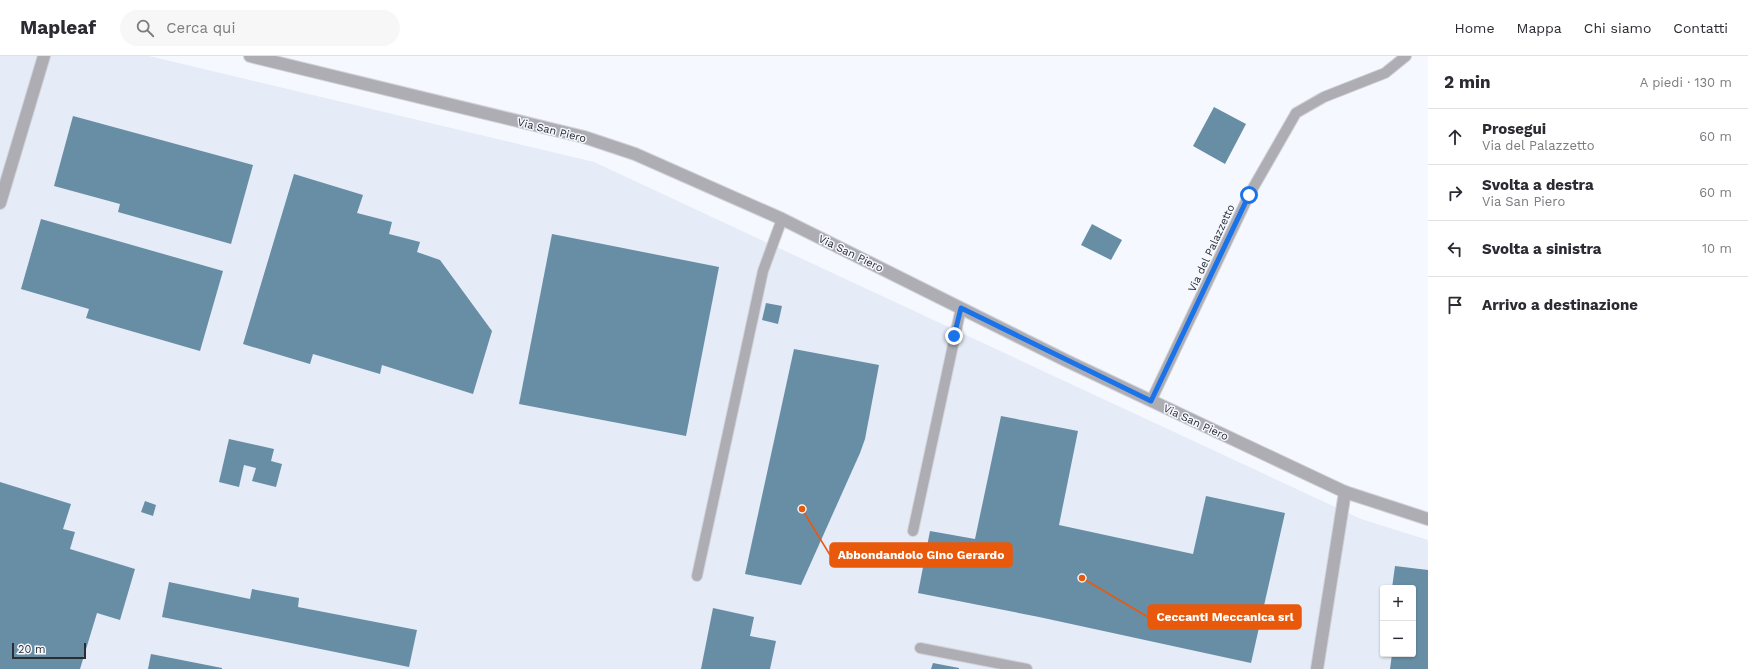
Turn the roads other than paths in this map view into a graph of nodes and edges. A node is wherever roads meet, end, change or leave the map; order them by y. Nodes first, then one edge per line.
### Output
1 (44, 56) edge
2 (250, 56) edge
3 (1406, 56) edge
4 (0, 203) edge
5 (782, 219) junction
6 (961, 308) junction
7 (1151, 401) junction
8 (1345, 492) junction
9 (1428, 519) edge
10 (913, 531) dead end
11 (697, 576) dead end
12 (920, 648) dead end
13 (1027, 669) edge
14 (1317, 669) edge

1 - 4 street
2 - 5 street, Via San Piero
3 - 7 lane, Via del Palazzetto
5 - 6 street, Via San Piero
5 - 11 lane
6 - 7 street, Via San Piero
6 - 10 lane
7 - 8 street, Via San Piero
8 - 9 street, Via San Piero
8 - 14 street
12 - 13 lane

